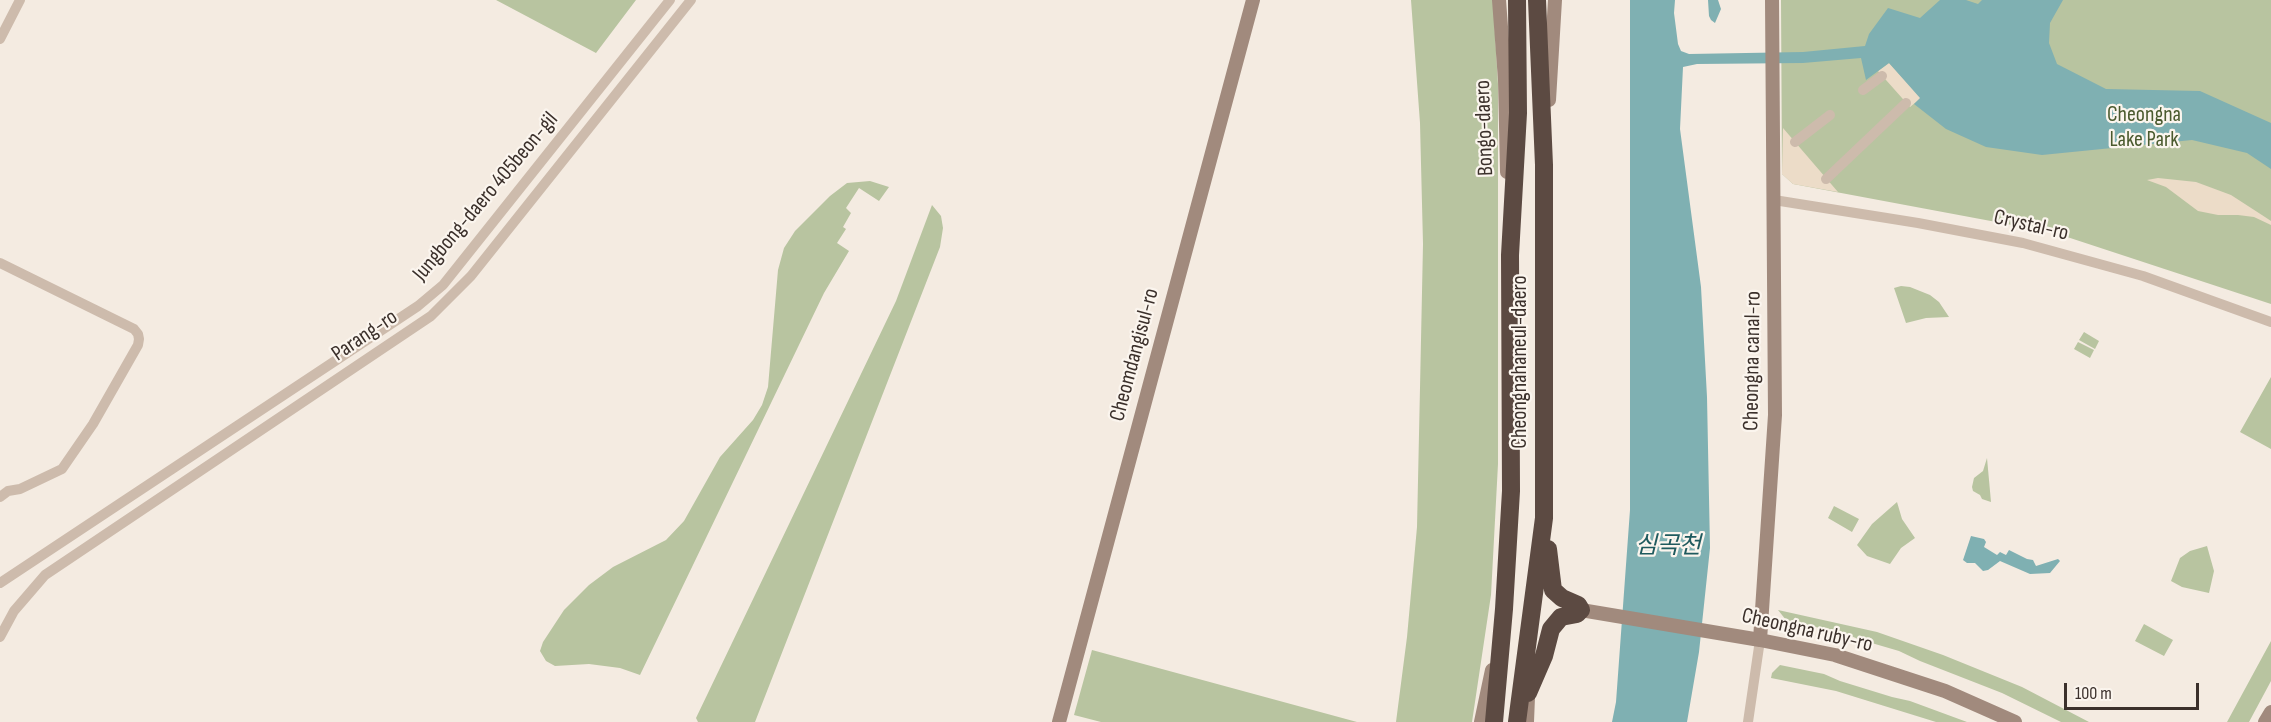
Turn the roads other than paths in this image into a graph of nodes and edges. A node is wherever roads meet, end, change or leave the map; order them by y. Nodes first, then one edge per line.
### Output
1 (20, 0) edge
2 (670, 0) edge
3 (691, 0) edge
4 (1253, 0) edge
5 (1499, 0) edge
6 (1517, 0) edge
7 (1537, 0) edge
8 (1555, 0) edge
9 (1772, 0) edge
10 (0, 39) edge
11 (1882, 75) dead end
12 (1863, 90) dead end
13 (1906, 103) dead end
14 (1830, 115) dead end
15 (1795, 142) dead end
16 (1544, 165) junction
17 (1826, 179) dead end
18 (1774, 200) junction
19 (1510, 255) junction
20 (0, 263) edge
21 (2271, 322) edge
22 (0, 497) edge
23 (1544, 518) junction
24 (0, 583) edge
25 (1504, 609) junction
26 (1581, 610) junction
27 (1529, 630) junction
28 (0, 637) edge
29 (1760, 640) junction
30 (1528, 693) junction
31 (1059, 722) edge
32 (1481, 722) edge
33 (1494, 722) edge
34 (1517, 722) edge
35 (1527, 722) edge
36 (1748, 722) edge
37 (2014, 722) edge

1 - 10 street
2 - 24 street, Jungbong-daero 405beon-gil
3 - 28 street, Parang-ro
4 - 31 street, Cheomdangisul-ro
5 - 19 street, Bongo-daero
6 - 19 highway, Cheongnahaneul-daero
7 - 16 highway, Cheongnahaneul-daero
8 - 16 street
9 - 18 street, Cheongna canal-ro
11 - 12 street
13 - 17 street
14 - 15 street
16 - 23 highway, Cheongnahaneul-daero
18 - 21 street, Crystal-ro
18 - 29 street, Cheongna canal-ro
19 - 25 highway, Cheongnahaneul-daero
20 - 22 street
23 - 26 highway
23 - 27 highway, Cheongnahaneul-daero
25 - 32 street
25 - 33 highway, Cheongnahaneul-daero
26 - 29 street, Cheongna ruby-ro
26 - 30 highway
27 - 30 street
27 - 34 highway, Cheongnahaneul-daero
29 - 36 street, Cheongna canal-ro
29 - 37 street, Cheongna ruby-ro
30 - 35 street

